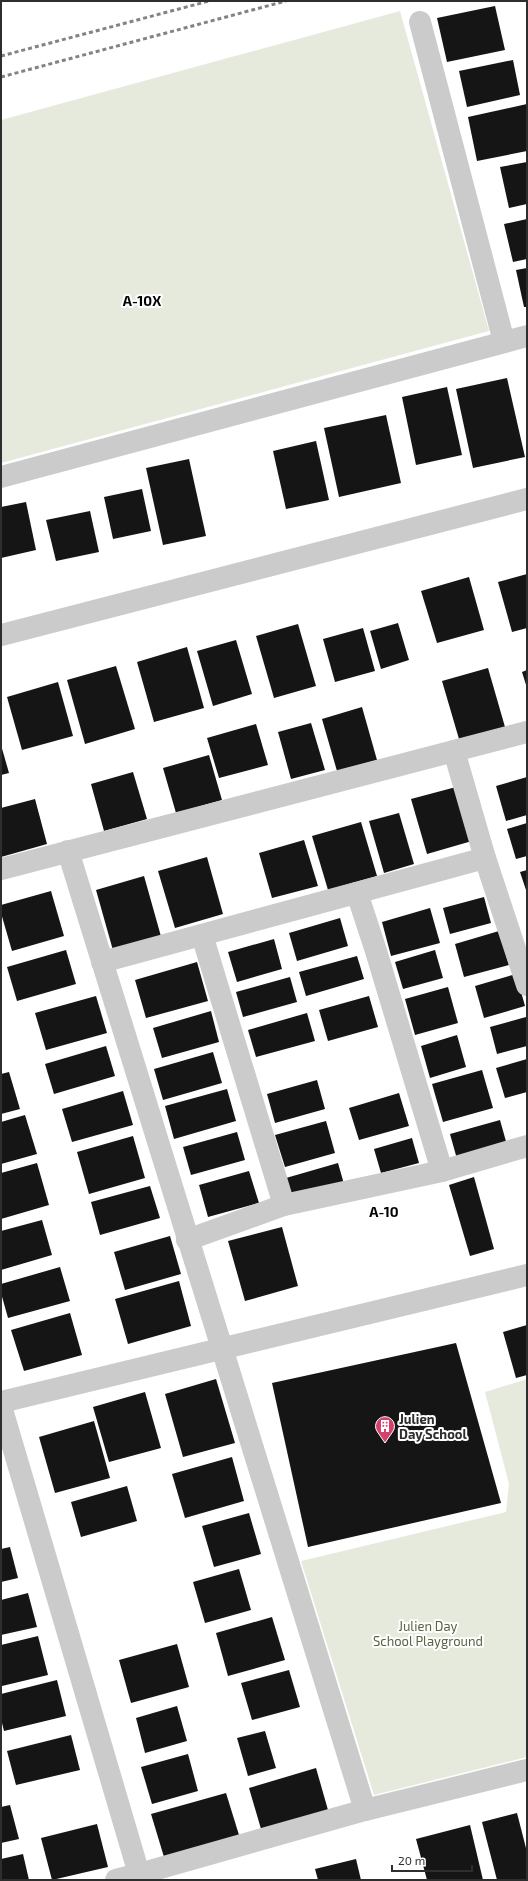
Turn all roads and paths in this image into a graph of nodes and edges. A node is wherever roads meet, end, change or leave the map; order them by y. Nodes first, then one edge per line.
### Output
1 (420, 22) dead end
2 (527, 336) edge
3 (504, 342) junction
4 (1, 477) edge
5 (527, 499) edge
6 (1, 635) edge
7 (527, 732) edge
8 (454, 751) junction
9 (68, 851) junction
10 (485, 858) junction
11 (1, 869) edge
12 (357, 893) junction
13 (202, 935) junction
14 (102, 962) junction
15 (527, 985) edge
16 (527, 1146) edge
17 (442, 1171) junction
18 (284, 1205) junction
19 (187, 1240) junction
20 (527, 1275) edge
21 (221, 1349) junction
22 (1, 1402) edge
23 (1, 1406) edge
24 (527, 1770) edge
25 (365, 1810) junction
26 (140, 1877) edge
27 (116, 1880) edge

1 - 3 street
2 - 3 street
3 - 4 street
5 - 6 street
7 - 8 street
8 - 9 street
8 - 10 street
9 - 11 street
9 - 14 street
10 - 12 street
10 - 15 street
12 - 13 street
12 - 17 street
13 - 14 street
13 - 18 street
14 - 19 street
16 - 17 street
17 - 18 street
18 - 19 street
19 - 21 street
20 - 21 street
21 - 22 street
21 - 25 street
23 - 26 street
24 - 25 street
25 - 26 street
26 - 27 street

